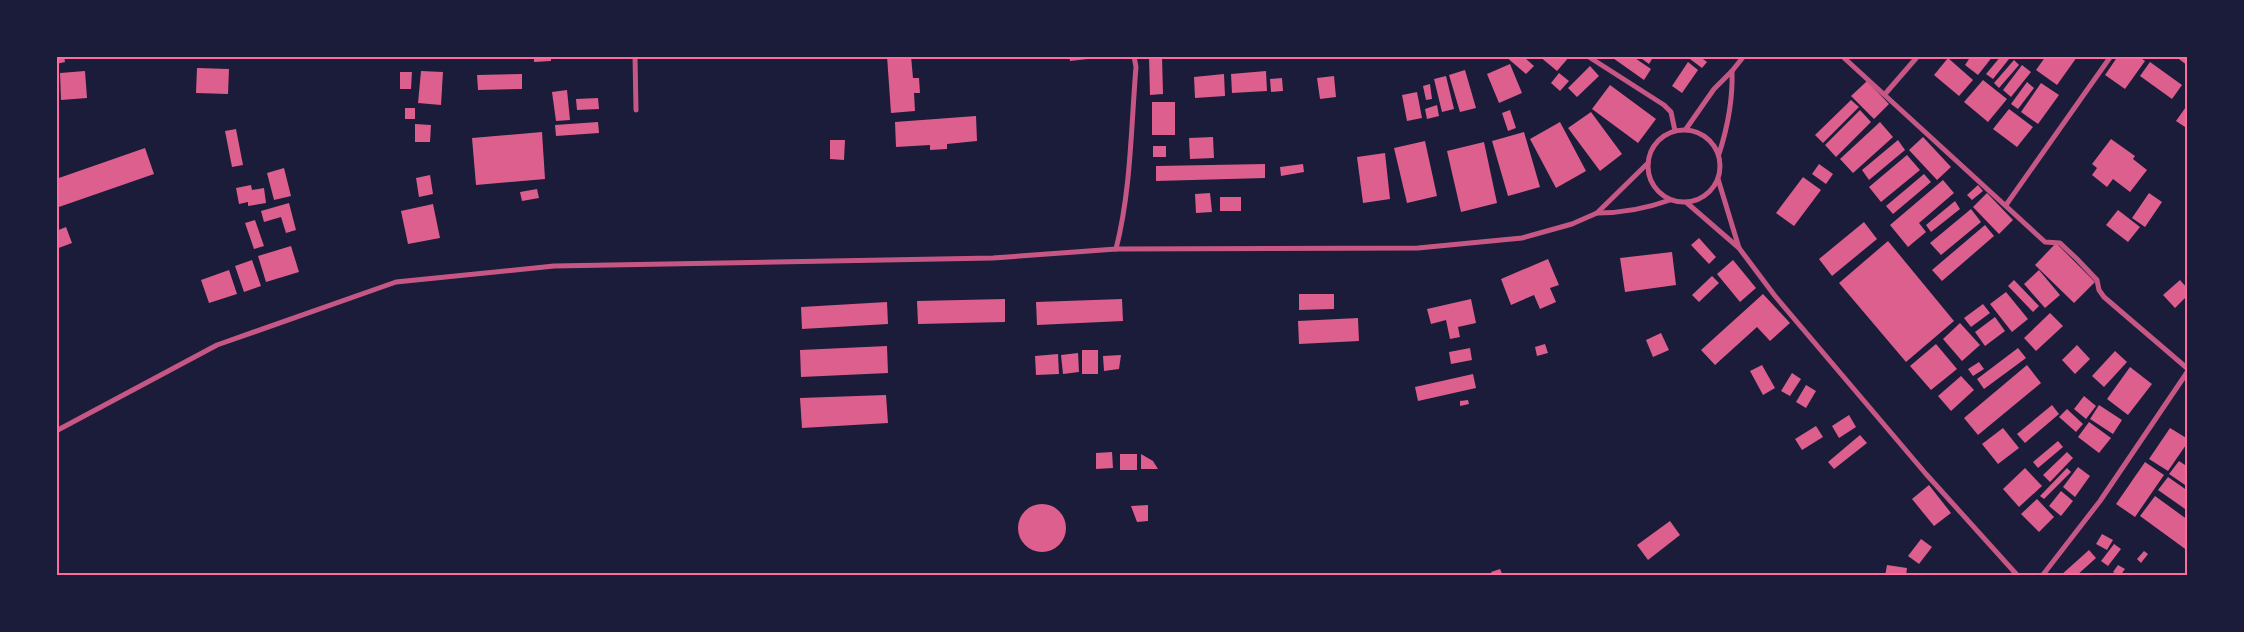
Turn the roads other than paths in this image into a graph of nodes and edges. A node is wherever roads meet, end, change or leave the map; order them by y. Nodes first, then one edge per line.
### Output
1 (636, 56) edge
2 (1134, 56) edge
3 (1588, 56) edge
4 (1744, 56) edge
5 (1842, 56) edge
6 (1918, 56) edge
7 (2112, 56) edge
8 (1732, 71) junction
9 (1884, 94) junction
10 (636, 110) dead end
11 (1686, 129) junction
12 (1675, 131) junction
13 (1719, 154) junction
14 (1648, 163) junction
15 (1718, 179) junction
16 (1670, 200) junction
17 (1687, 203) junction
18 (2006, 205) junction
19 (1597, 213) junction
20 (1739, 248) junction
21 (1116, 249) junction
22 (2188, 370) edge
23 (56, 431) edge
24 (2018, 576) edge
25 (2042, 576) edge

1 - 10 street
2 - 21 street
3 - 12 street
4 - 8 street
5 - 9 street
6 - 9 street
7 - 18 street
8 - 11 street
8 - 13 street
9 - 18 street
11 - 12 street
11 - 13 street
12 - 14 street
13 - 15 street
14 - 16 street
14 - 19 street
15 - 17 street
15 - 20 street
16 - 17 street
16 - 19 street
17 - 20 street
18 - 22 street
19 - 21 street
20 - 24 street
21 - 23 street
22 - 25 street

